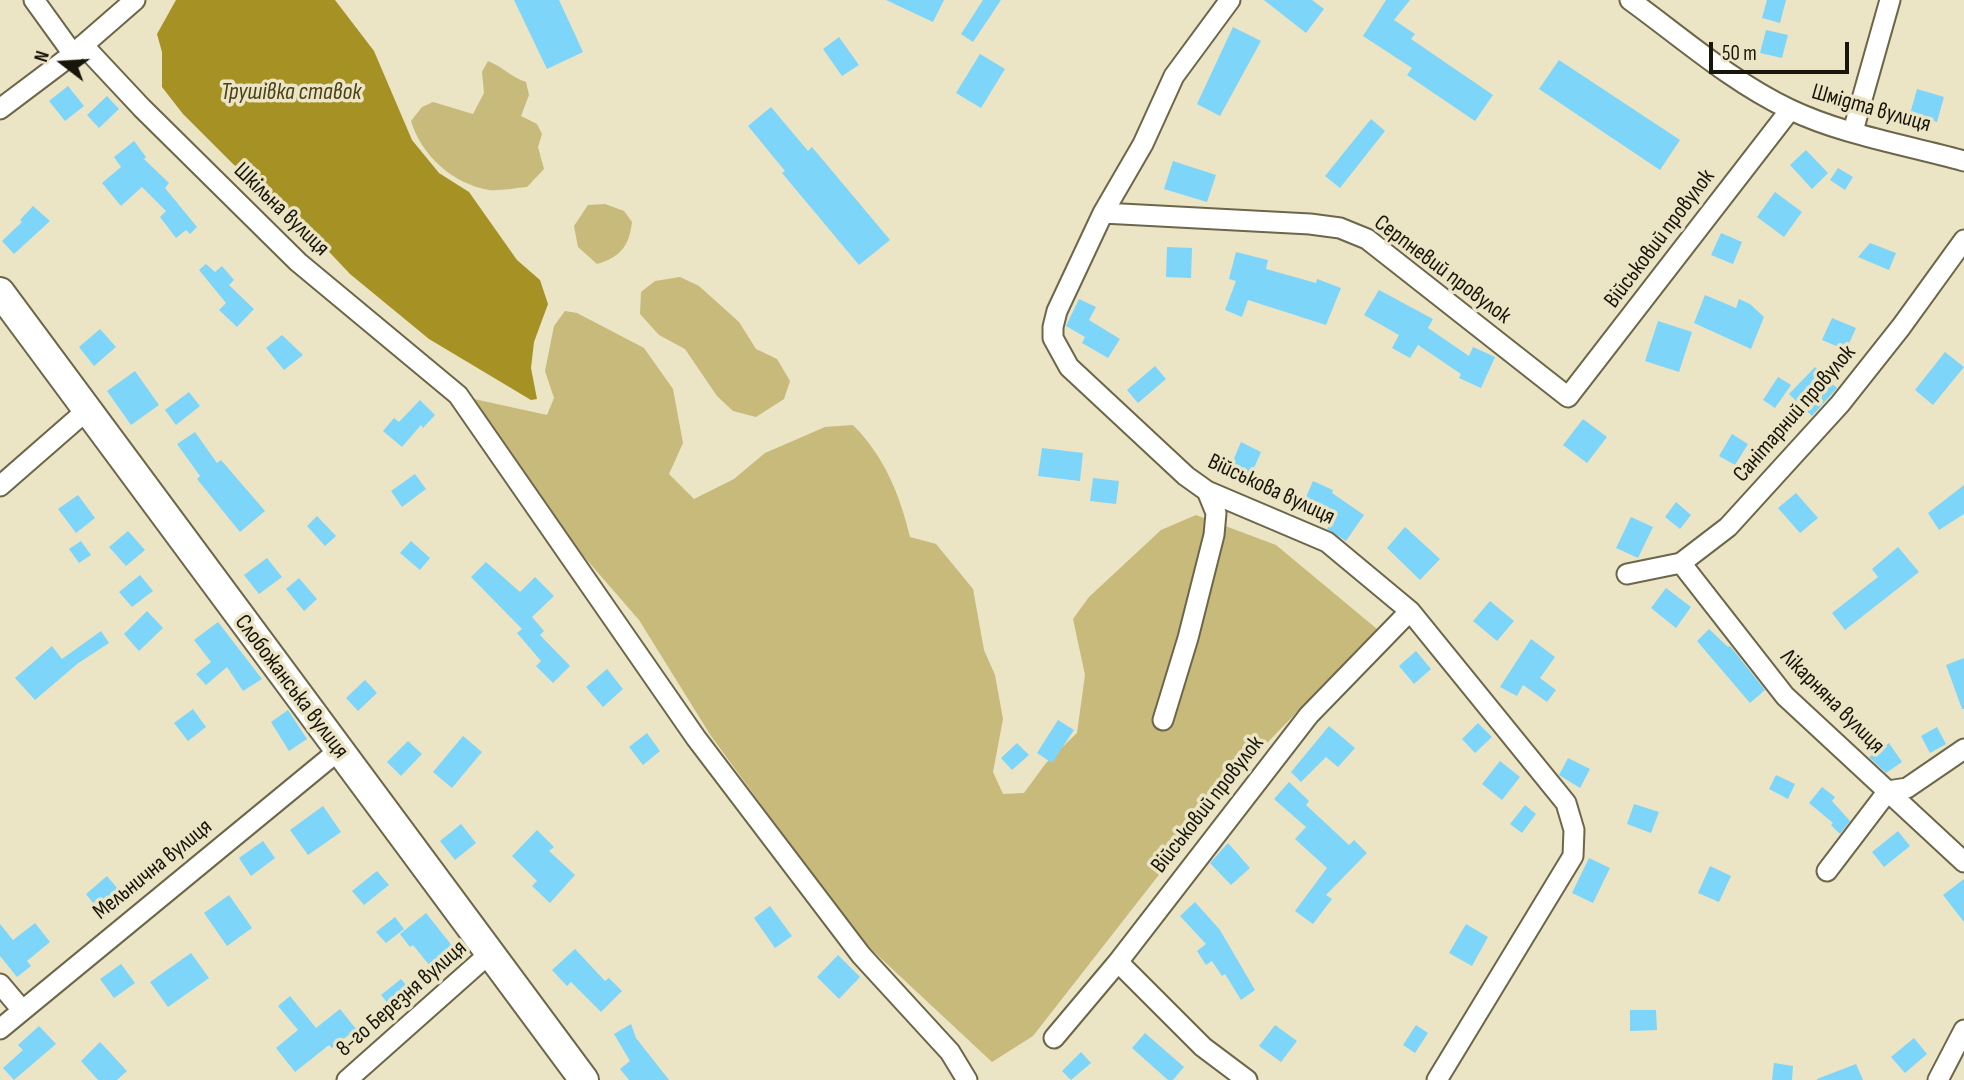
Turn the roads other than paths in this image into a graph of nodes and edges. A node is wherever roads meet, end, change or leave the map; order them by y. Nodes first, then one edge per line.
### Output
1 (34, 0) edge
2 (135, 0) edge
3 (1230, 0) edge
4 (1630, 0) edge
5 (1890, 0) edge
6 (78, 50) junction
7 (0, 109) edge
8 (1790, 110) junction
9 (1853, 131) junction
10 (1964, 161) edge
11 (1103, 213) junction
12 (1964, 240) edge
13 (0, 292) edge
14 (1568, 397) joint
15 (86, 411) junction
16 (0, 486) edge
17 (1207, 491) junction
18 (1681, 563) junction
19 (1627, 574) dead end
20 (1410, 611) junction
21 (1163, 720) dead end
22 (1964, 749) edge
23 (338, 751) junction
24 (1888, 791) junction
25 (1964, 862) edge
26 (1827, 871) dead end
27 (489, 954) junction
28 (1118, 962) junction
29 (0, 984) edge
30 (22, 1010) junction
31 (0, 1029) edge
32 (1964, 1030) edge
33 (1054, 1038) dead end
34 (346, 1080) edge
35 (584, 1080) edge
36 (967, 1080) edge
37 (1247, 1080) edge
38 (1437, 1080) edge
39 (1938, 1080) edge

1 - 6 street, Шкільна вулиця
2 - 6 street
3 - 11 street, Військова вулиця
4 - 8 street, Шмідта вулиця
5 - 9 street
6 - 7 street
6 - 36 street, Шкільна вулиця
8 - 9 street, Шмідта вулиця
8 - 14 street, Військовий провулок
9 - 10 street, Шмідта вулиця
11 - 14 street, Серпневий провулок
11 - 17 street, Військова вулиця
12 - 18 street, Санітарний провулок
13 - 15 street, Слобожанська вулиця
15 - 16 street
15 - 23 street, Слобожанська вулиця
17 - 20 street, Військова вулиця
17 - 21 street
18 - 19 street, Санітарний провулок
18 - 24 street, Лікарняна вулиця
20 - 28 street, Військовий провулок
20 - 38 street, Військова вулиця
22 - 24 street
23 - 27 street, Слобожанська вулиця
23 - 30 street, Мельнична вулиця
24 - 25 street, Лікарняна вулиця
24 - 26 street
27 - 34 street, 8-го Березня вулиця
27 - 35 street, Слобожанська вулиця
28 - 33 street, Військовий провулок
28 - 37 street
29 - 30 street
30 - 31 street, Мельнична вулиця
32 - 39 street

